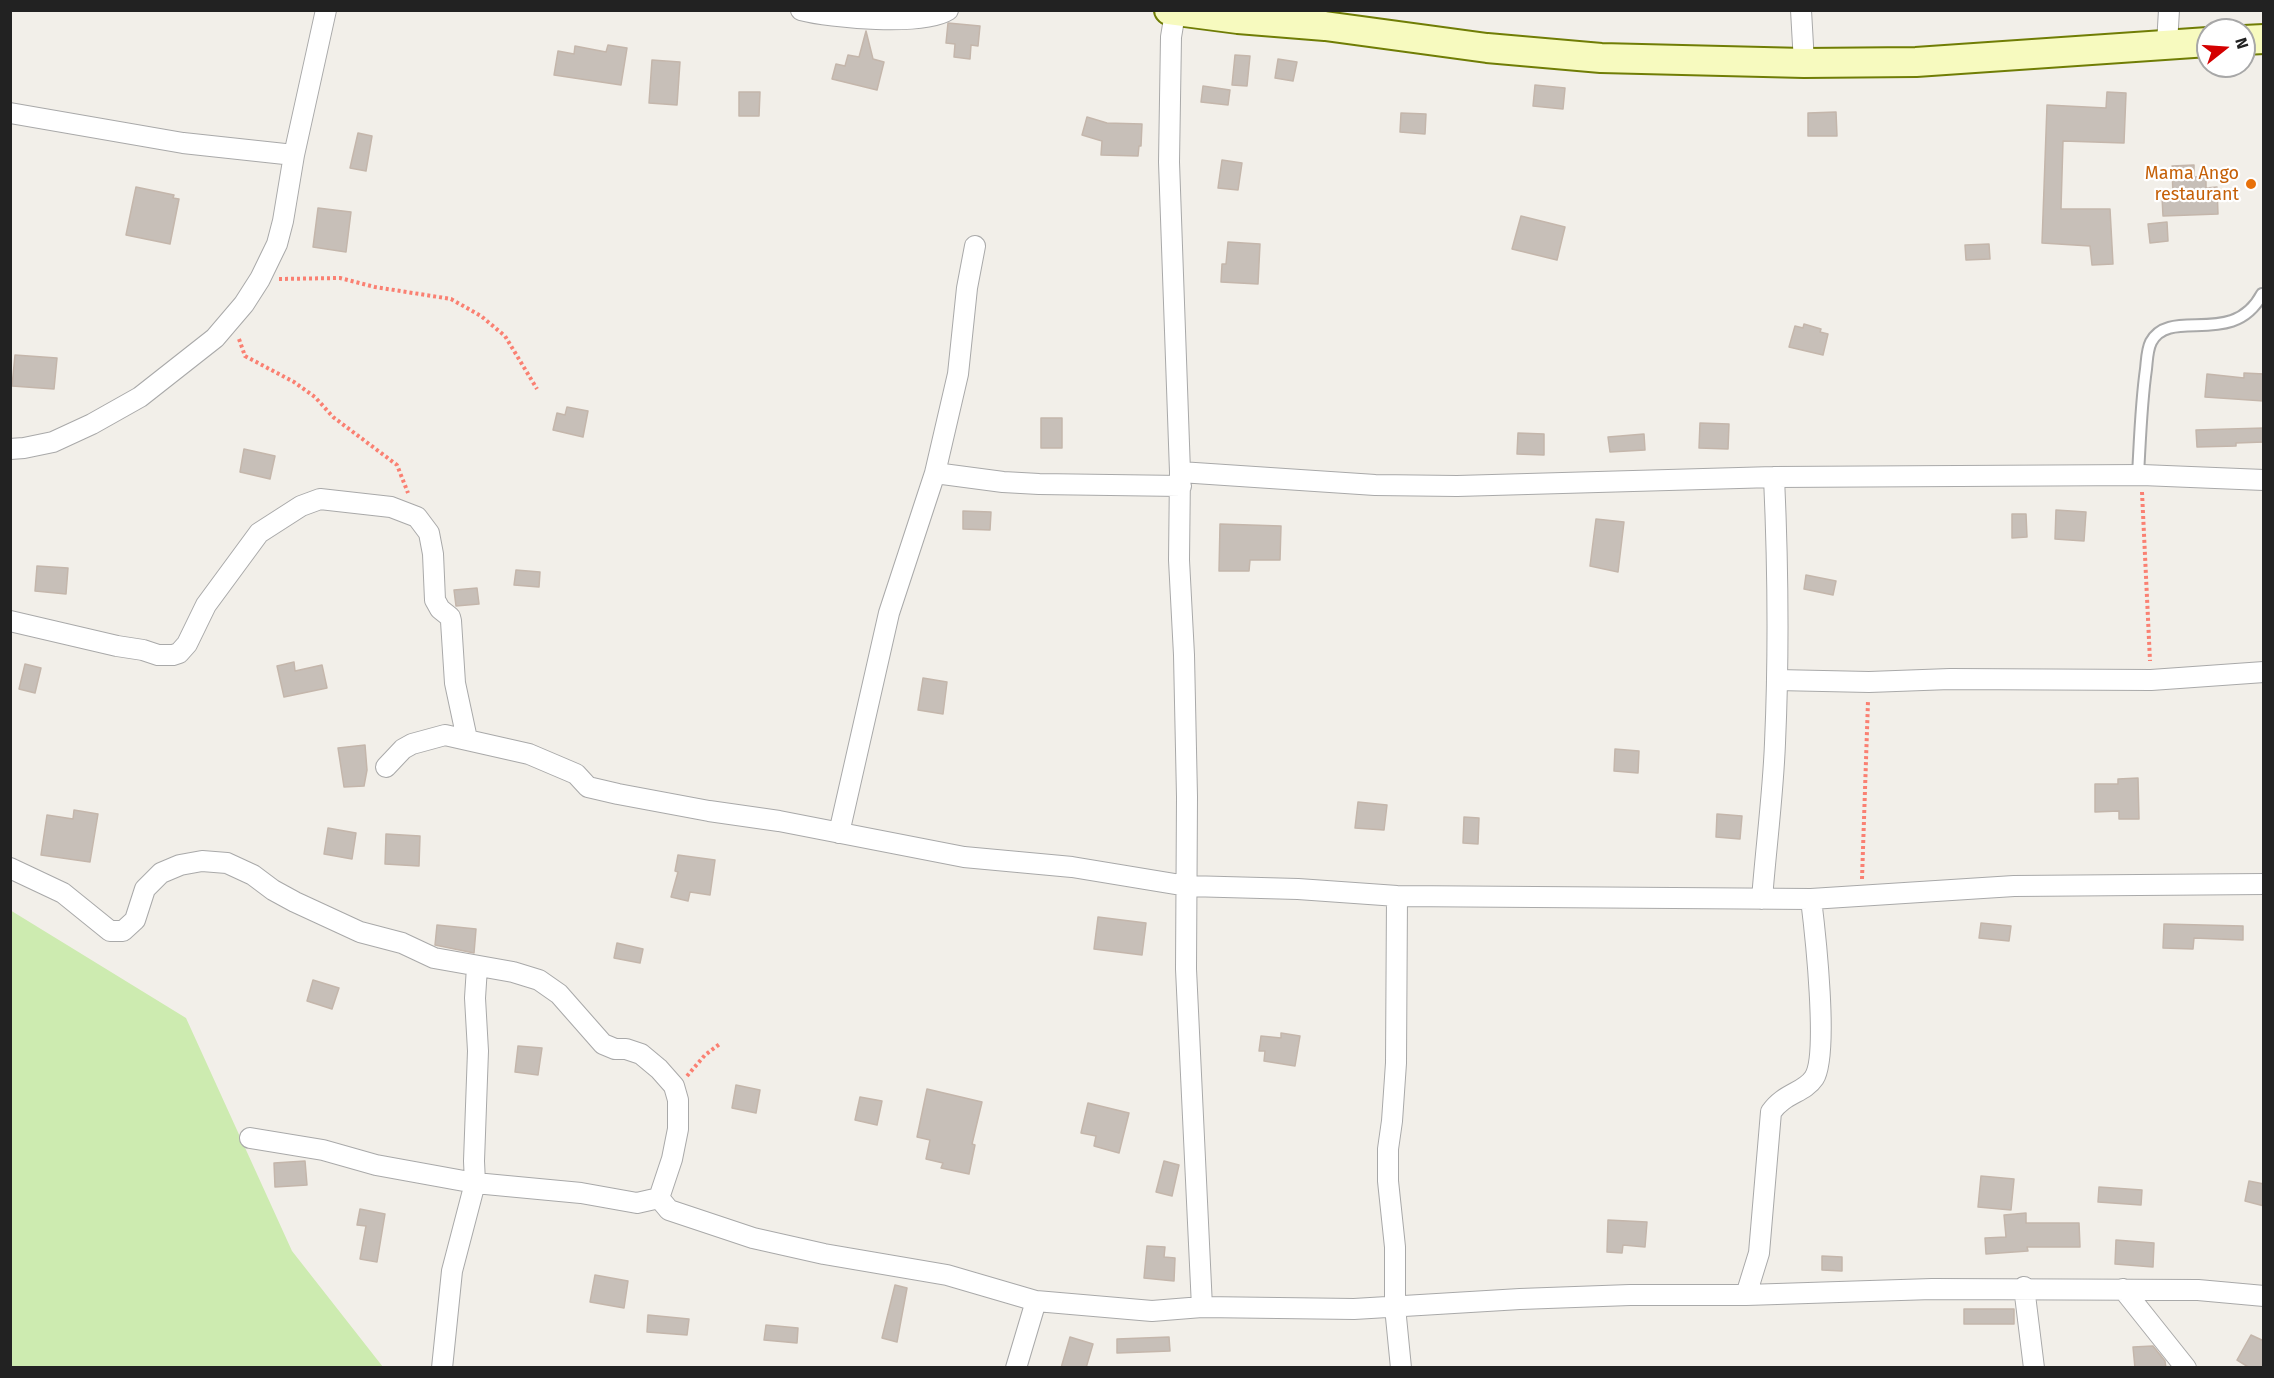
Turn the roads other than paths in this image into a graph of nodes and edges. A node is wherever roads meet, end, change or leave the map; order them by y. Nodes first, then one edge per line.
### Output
1 (326, 10) edge
2 (801, 10) edge
3 (948, 10) edge
4 (1801, 10) edge
5 (2169, 10) edge
6 (1172, 12) edge
7 (1276, 16) edge
8 (2196, 43) edge
9 (2167, 44) junction
10 (1804, 63) junction
11 (10, 113) edge
12 (294, 155) junction
13 (975, 246) dead end
14 (2262, 294) edge
15 (10, 449) edge
16 (935, 473) junction
17 (2140, 475) junction
18 (1774, 477) junction
19 (1180, 479) junction
20 (2264, 480) edge
21 (10, 621) edge
22 (2264, 672) edge
23 (1778, 680) junction
24 (467, 739) junction
25 (386, 767) dead end
26 (839, 833) junction
27 (10, 868) edge
28 (2264, 884) edge
29 (1187, 886) junction
30 (1397, 896) junction
31 (1762, 898) junction
32 (1811, 899) junction
33 (477, 967) junction
34 (250, 1138) dead end
35 (476, 1183) junction
36 (659, 1198) junction
37 (2024, 1287) junction
38 (2123, 1288) junction
39 (1746, 1295) junction
40 (2264, 1296) edge
41 (1036, 1301) junction
42 (1202, 1307) junction
43 (1395, 1307) junction
44 (442, 1368) edge
45 (1016, 1368) edge
46 (1401, 1368) edge
47 (2034, 1368) edge
48 (2186, 1368) edge

1 - 12 street
2 - 3 street
4 - 10 street
5 - 9 street
6 - 7 street
6 - 19 street
7 - 10 street
8 - 9 street
9 - 10 street
11 - 12 street
12 - 15 street
13 - 16 street
14 - 17 lane
16 - 19 street
16 - 26 street
17 - 18 street
17 - 20 street
18 - 19 street
18 - 23 street
19 - 29 street
21 - 24 street
22 - 23 street
23 - 31 street
24 - 25 street
24 - 26 street
26 - 29 street
27 - 33 street
28 - 32 street
29 - 30 street
29 - 42 street
30 - 31 street
30 - 43 street
31 - 32 street
32 - 39 street
33 - 35 street
33 - 36 street
34 - 35 street
35 - 36 street
35 - 44 street
36 - 41 street
37 - 38 street
37 - 39 street
37 - 47 street
38 - 40 street
38 - 48 street
39 - 43 street
41 - 42 street
41 - 45 street
42 - 43 street
43 - 46 street

